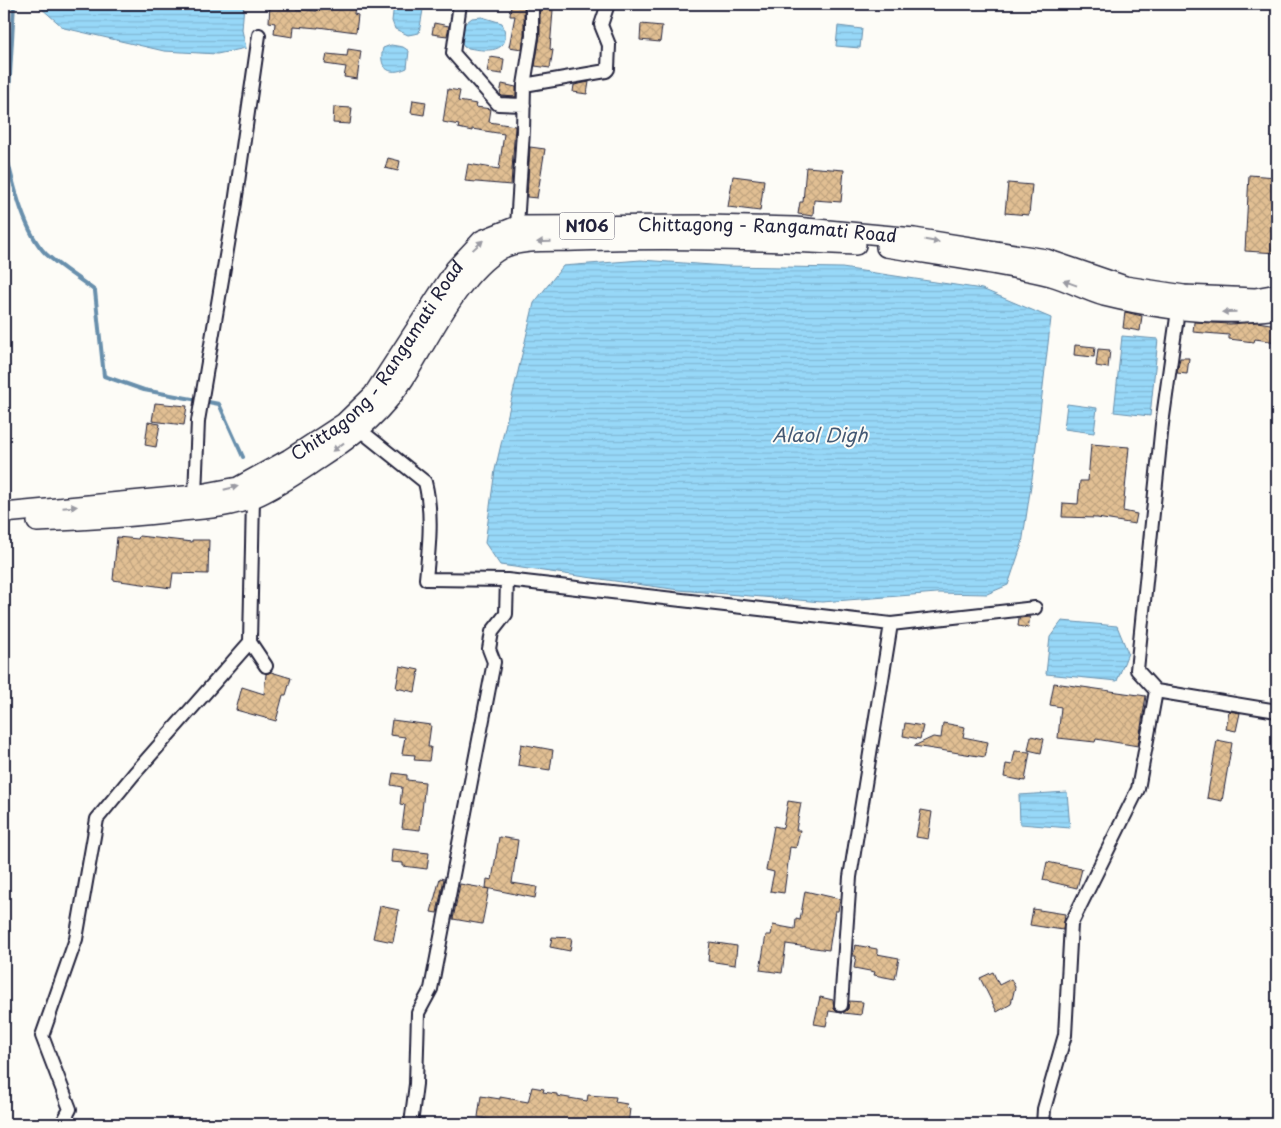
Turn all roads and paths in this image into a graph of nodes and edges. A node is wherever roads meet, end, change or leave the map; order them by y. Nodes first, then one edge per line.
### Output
1 (460, 4) edge
2 (532, 4) edge
3 (608, 4) edge
4 (259, 35) dead end
5 (524, 85) junction
6 (524, 105) junction
7 (517, 226) junction
8 (1277, 294) edge
9 (1277, 309) edge
10 (1178, 310) junction
11 (360, 430) junction
12 (195, 495) junction
13 (253, 498) junction
14 (4, 513) edge
15 (4, 524) edge
16 (507, 580) junction
17 (1035, 608) dead end
18 (891, 624) junction
19 (250, 642) junction
20 (266, 666) dead end
21 (1156, 692) junction
22 (1277, 711) edge
23 (841, 1005) dead end
24 (62, 1124) edge
25 (411, 1124) edge
26 (1043, 1124) edge

1 - 6 street
2 - 5 street
3 - 5 street
4 - 12 street
5 - 6 street
6 - 7 street
7 -> 8 highway, Chittagong - Rangamati Road / N106
12 -> 7 highway, Chittagong - Rangamati Road / N106
9 -> 10 highway, Chittagong - Rangamati Road / N106
10 -> 11 highway, Chittagong - Rangamati Road / N106
10 - 21 street
11 -> 13 highway, Chittagong - Rangamati Road / N106
11 - 16 street
14 -> 12 highway, Chittagong - Rangamati Road / N106
13 - 15 highway, Chittagong - Rangamati Road / N106
13 - 19 street
16 - 18 street
16 - 25 street
17 - 18 street
18 - 23 street
19 - 20 street
19 - 24 street
21 - 22 street
21 - 26 street

